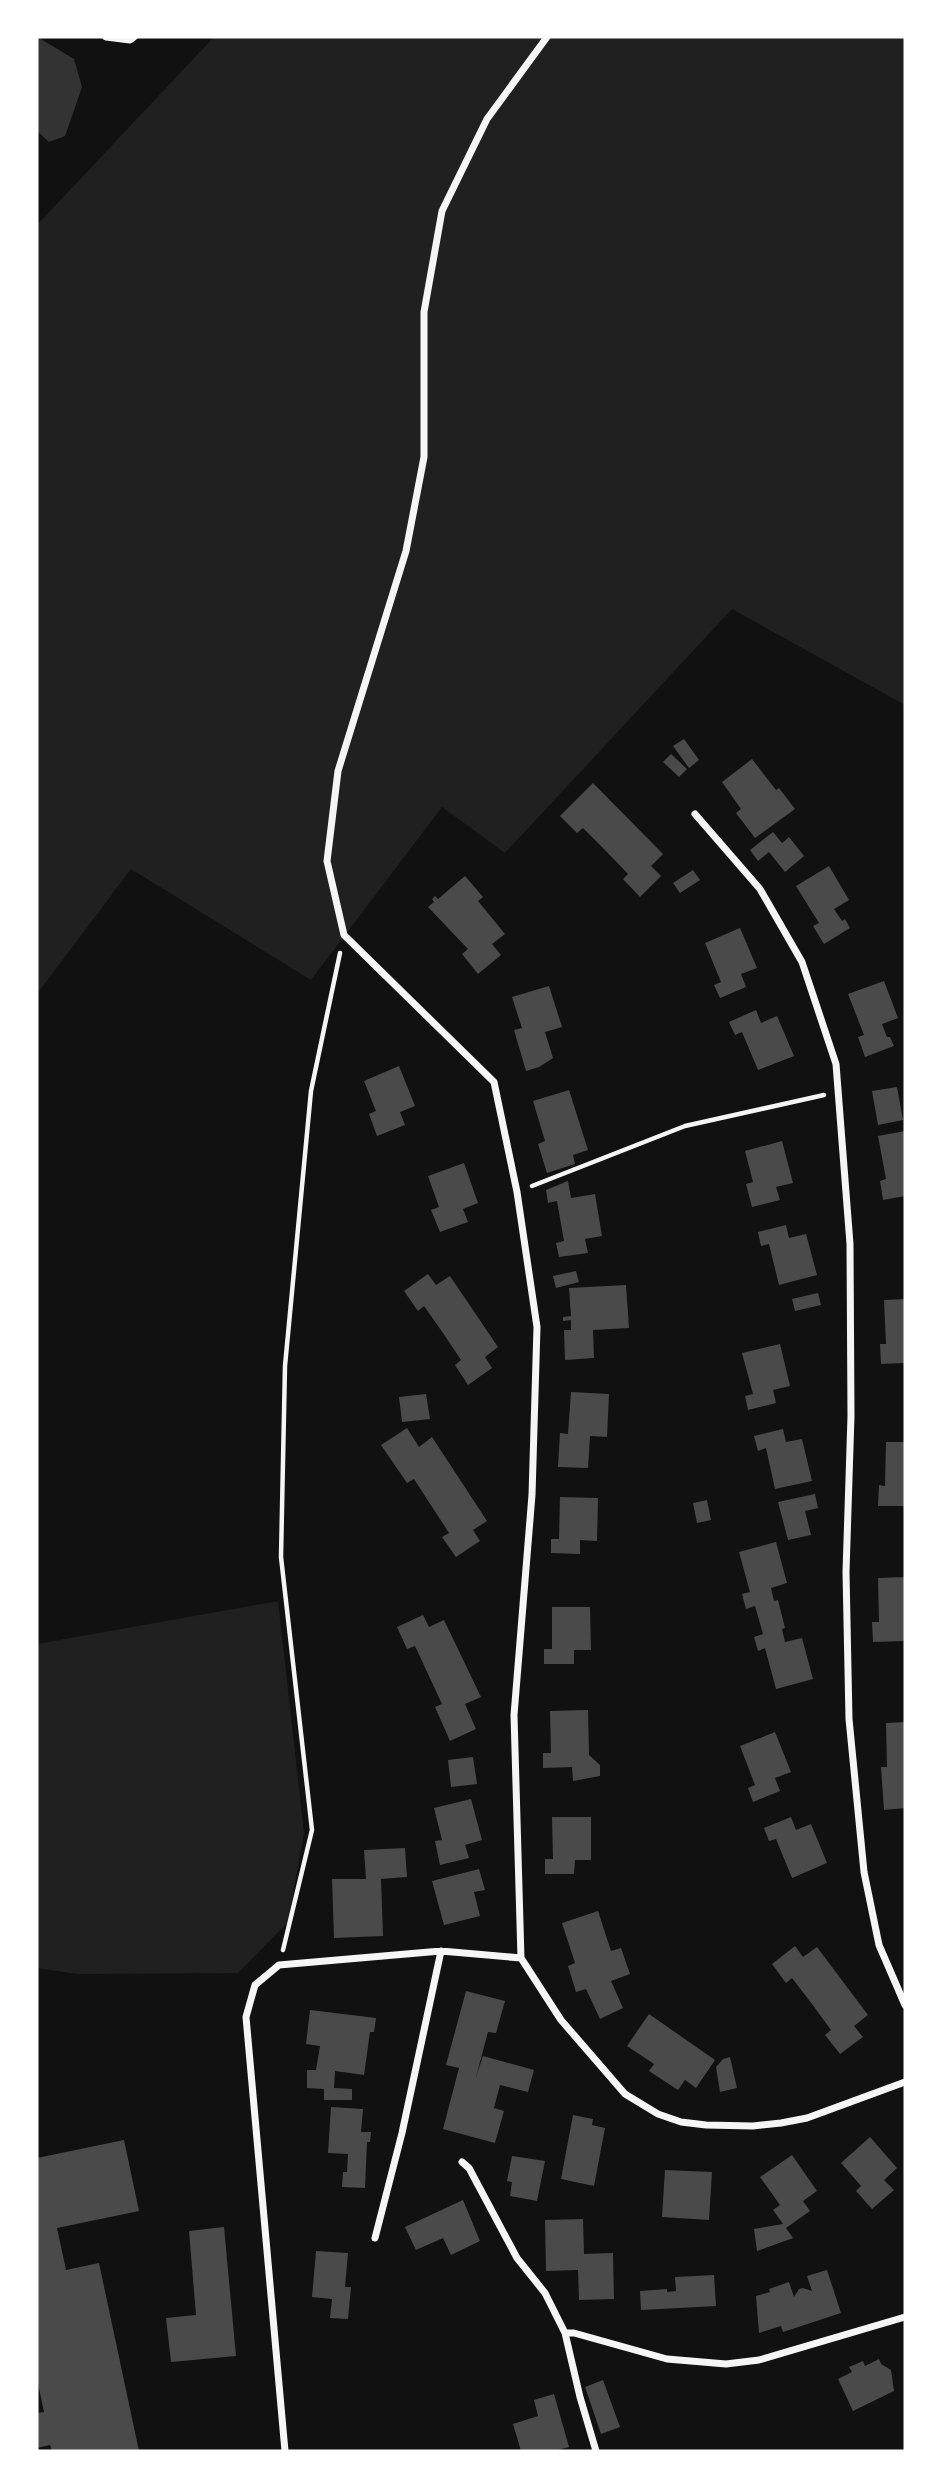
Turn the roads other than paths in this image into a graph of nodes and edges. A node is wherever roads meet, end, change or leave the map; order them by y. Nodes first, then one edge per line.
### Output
1 (106, 37) edge
2 (134, 37) edge
3 (547, 37) edge
4 (695, 814) dead end
5 (441, 1951) junction
6 (521, 1958) junction
7 (905, 2005) edge
8 (905, 2082) edge
9 (462, 2162) dead end
10 (375, 2238) dead end
11 (905, 2317) edge
12 (570, 2333) junction
13 (285, 2451) edge
14 (596, 2451) edge

1 - 2 street
3 - 6 street
4 - 7 street
5 - 6 street
5 - 10 street
5 - 13 street
6 - 8 street
9 - 12 street
11 - 12 street
12 - 14 street

